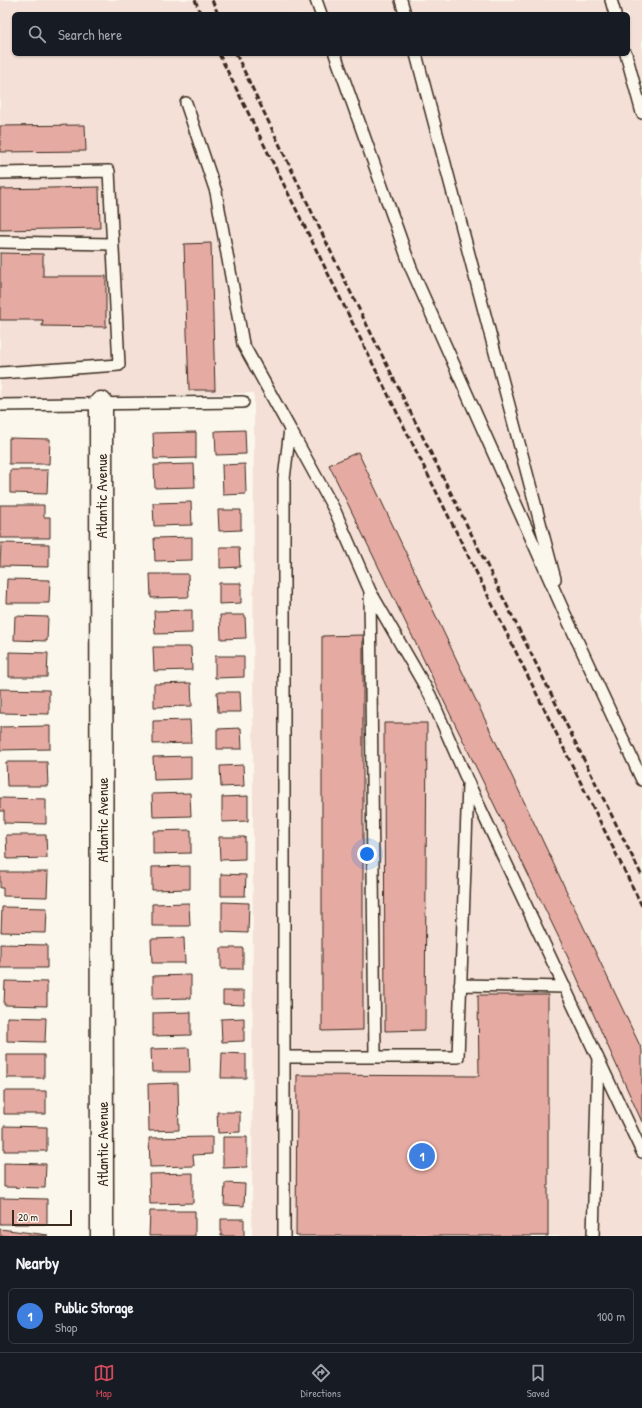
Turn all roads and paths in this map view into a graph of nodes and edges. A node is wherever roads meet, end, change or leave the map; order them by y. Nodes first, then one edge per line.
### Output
1 (316, 0) edge
2 (401, 0) edge
3 (611, 0) edge
4 (320, 12) edge
5 (404, 12) edge
6 (614, 12) edge
7 (336, 56) edge
8 (417, 56) edge
9 (627, 56) edge
10 (186, 103) dead end
11 (642, 113) edge
12 (0, 173) edge
13 (0, 242) edge
14 (112, 244) junction
15 (0, 373) edge
16 (243, 402) dead end
17 (101, 403) junction
18 (0, 405) edge
19 (290, 429) junction
20 (370, 591) junction
21 (564, 612) junction
22 (642, 780) edge
23 (468, 782) junction
24 (460, 985) junction
25 (565, 987) junction
26 (598, 1056) junction
27 (284, 1057) junction
28 (375, 1057) junction
29 (642, 1152) edge
30 (102, 1236) edge
31 (284, 1236) edge
32 (593, 1236) edge

1 - 4 lane
2 - 5 lane
3 - 6 lane
7 - 21 lane
8 - 21 lane
9 - 11 lane
10 - 19 lane
12 - 14 lane
13 - 14 lane
14 - 15 lane
16 - 17 lane
17 - 18 lane
17 - 30 street, Atlantic Avenue
19 - 20 lane
19 - 27 lane
20 - 23 lane
20 - 28 lane
21 - 22 lane
23 - 24 lane
23 - 25 lane
24 - 25 lane
24 - 28 lane
25 - 26 lane
26 - 29 lane
26 - 32 lane
27 - 28 lane
27 - 31 lane

